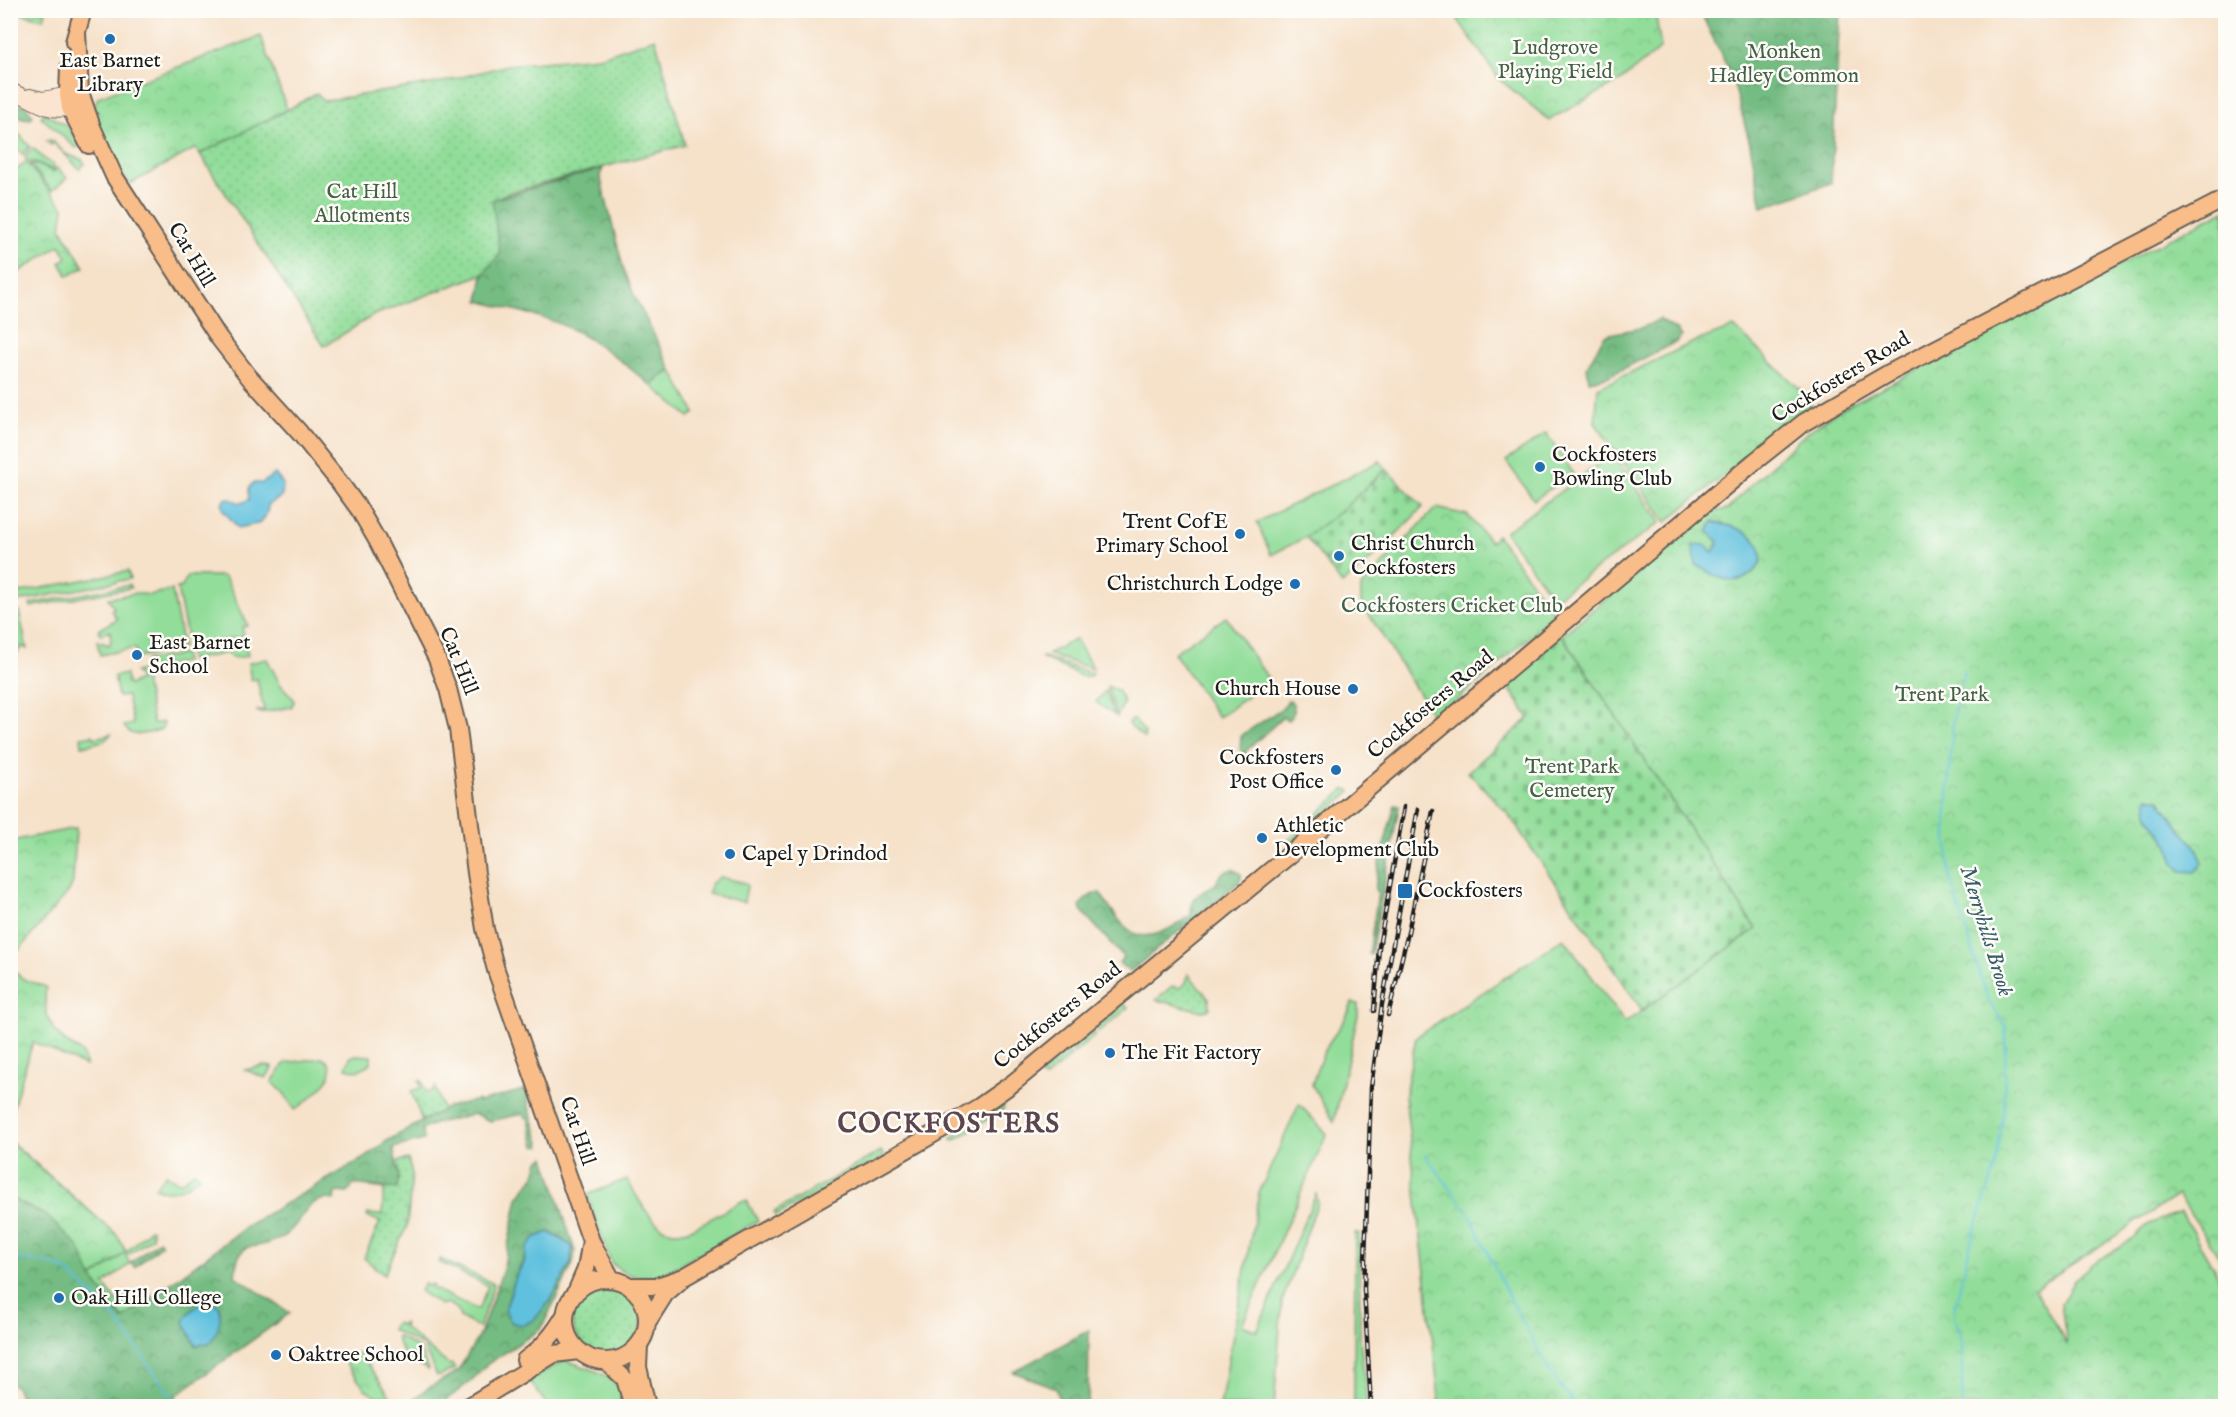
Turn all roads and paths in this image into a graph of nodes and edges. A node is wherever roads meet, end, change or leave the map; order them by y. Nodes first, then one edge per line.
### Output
1 (83, 10) edge
2 (15, 92) edge
3 (72, 98) junction
4 (2226, 198) edge
5 (591, 1241) junction
6 (684, 1276) junction
7 (610, 1278) junction
8 (630, 1286) junction
9 (578, 1290) junction
10 (565, 1315) junction
11 (648, 1321) junction
12 (639, 1346) junction
13 (579, 1352) junction
14 (606, 1361) junction
15 (474, 1403) edge
16 (633, 1407) edge
17 (647, 1407) edge

1 - 3 main road, Cat Hill
2 - 3 main road
3 - 5 main road, Cat Hill
4 - 6 main road, Cockfosters Road
5 - 7 main road, Cat Hill
5 - 9 main road, Cat Hill
6 - 8 main road, Cockfosters Road
6 - 11 main road, Cockfosters Road
7 - 8 main road
7 - 9 main road
8 - 11 main road
9 - 10 main road
10 - 13 main road
10 - 15 main road
11 - 12 main road
12 - 14 main road
12 - 17 main road
13 - 14 main road
13 - 15 main road
14 - 16 main road

